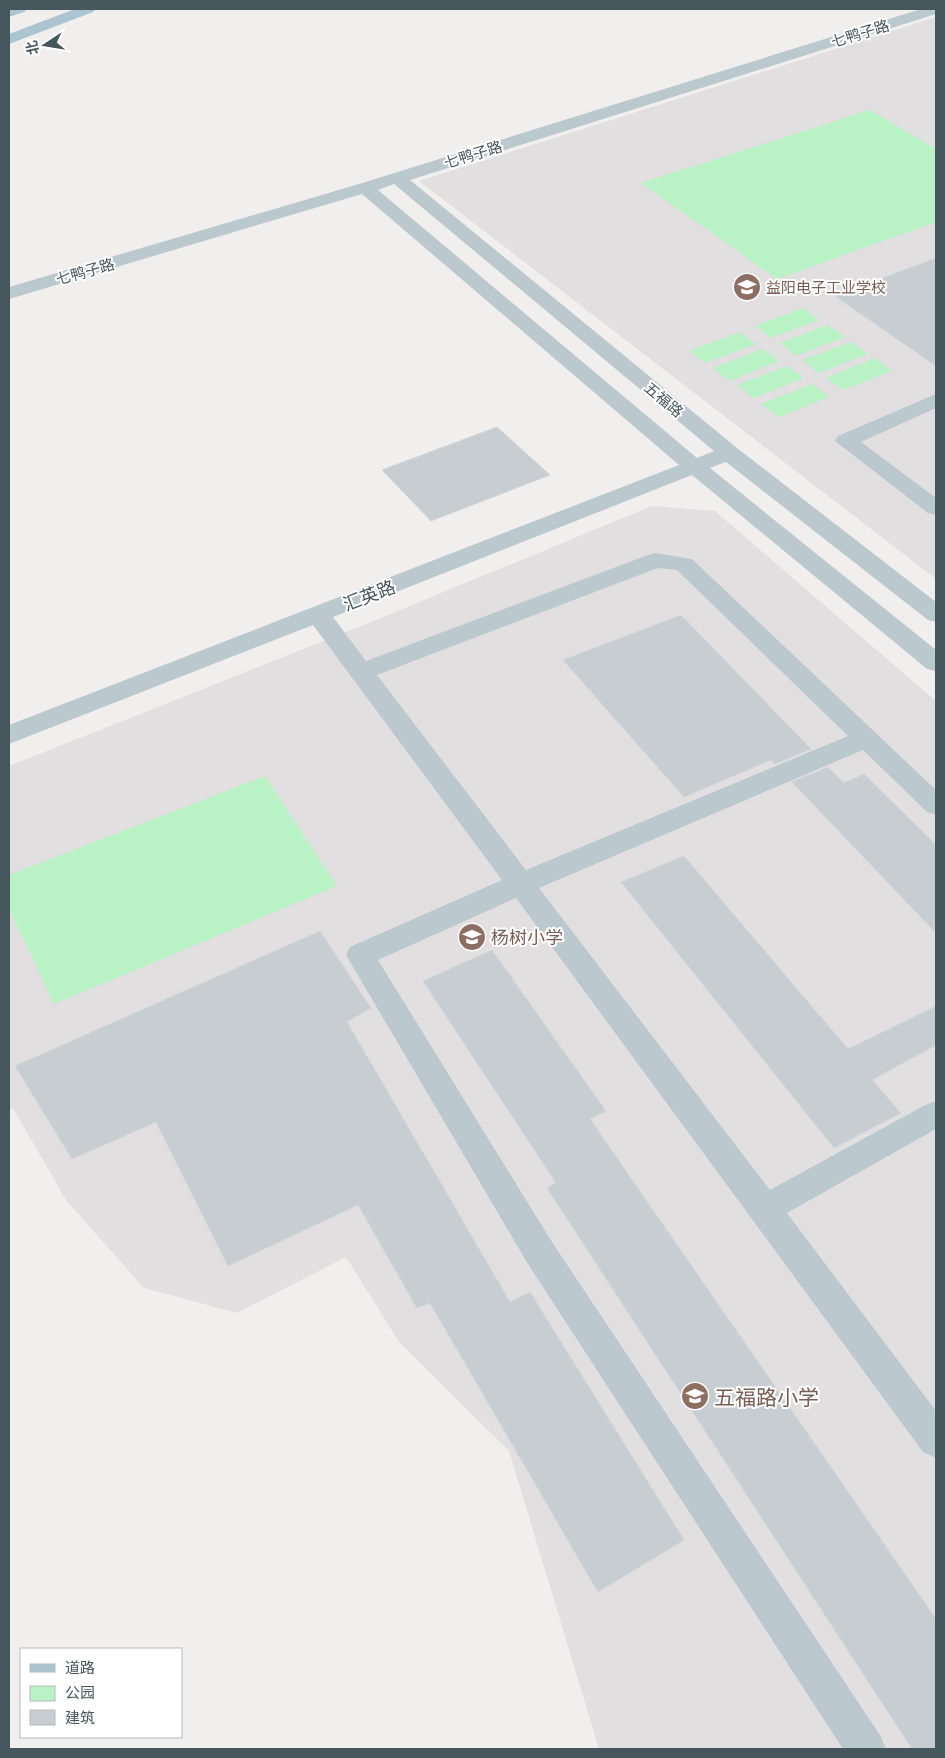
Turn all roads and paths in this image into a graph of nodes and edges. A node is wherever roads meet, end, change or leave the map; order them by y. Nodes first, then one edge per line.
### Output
1 (18, 9) edge
2 (88, 9) edge
3 (936, 9) edge
4 (9, 12) edge
5 (9, 39) edge
6 (397, 178) junction
7 (365, 188) junction
8 (9, 293) edge
9 (935, 402) edge
10 (729, 453) junction
11 (695, 467) junction
12 (936, 508) edge
13 (318, 614) junction
14 (936, 614) edge
15 (936, 663) edge
16 (361, 672) junction
17 (9, 735) edge
18 (868, 738) junction
19 (936, 805) edge
20 (520, 884) junction
21 (936, 1114) edge
22 (765, 1209) junction
23 (936, 1440) edge
24 (866, 1749) edge

1 - 4 main road
2 - 5 main road
3 - 6 street, 七鸭子路
6 - 7 street, 七鸭子路
6 - 10 street, 五福路
7 - 8 street, 七鸭子路
7 - 11 street
9 - 12 street
10 - 11 street, 汇英路
10 - 14 street, 五福路
11 - 13 street, 汇英路
11 - 15 street
13 - 16 street
13 - 17 street, 汇英路
16 - 18 street
16 - 20 street
18 - 19 street
18 - 20 street
20 - 22 street
20 - 24 street
21 - 22 street
22 - 23 street

